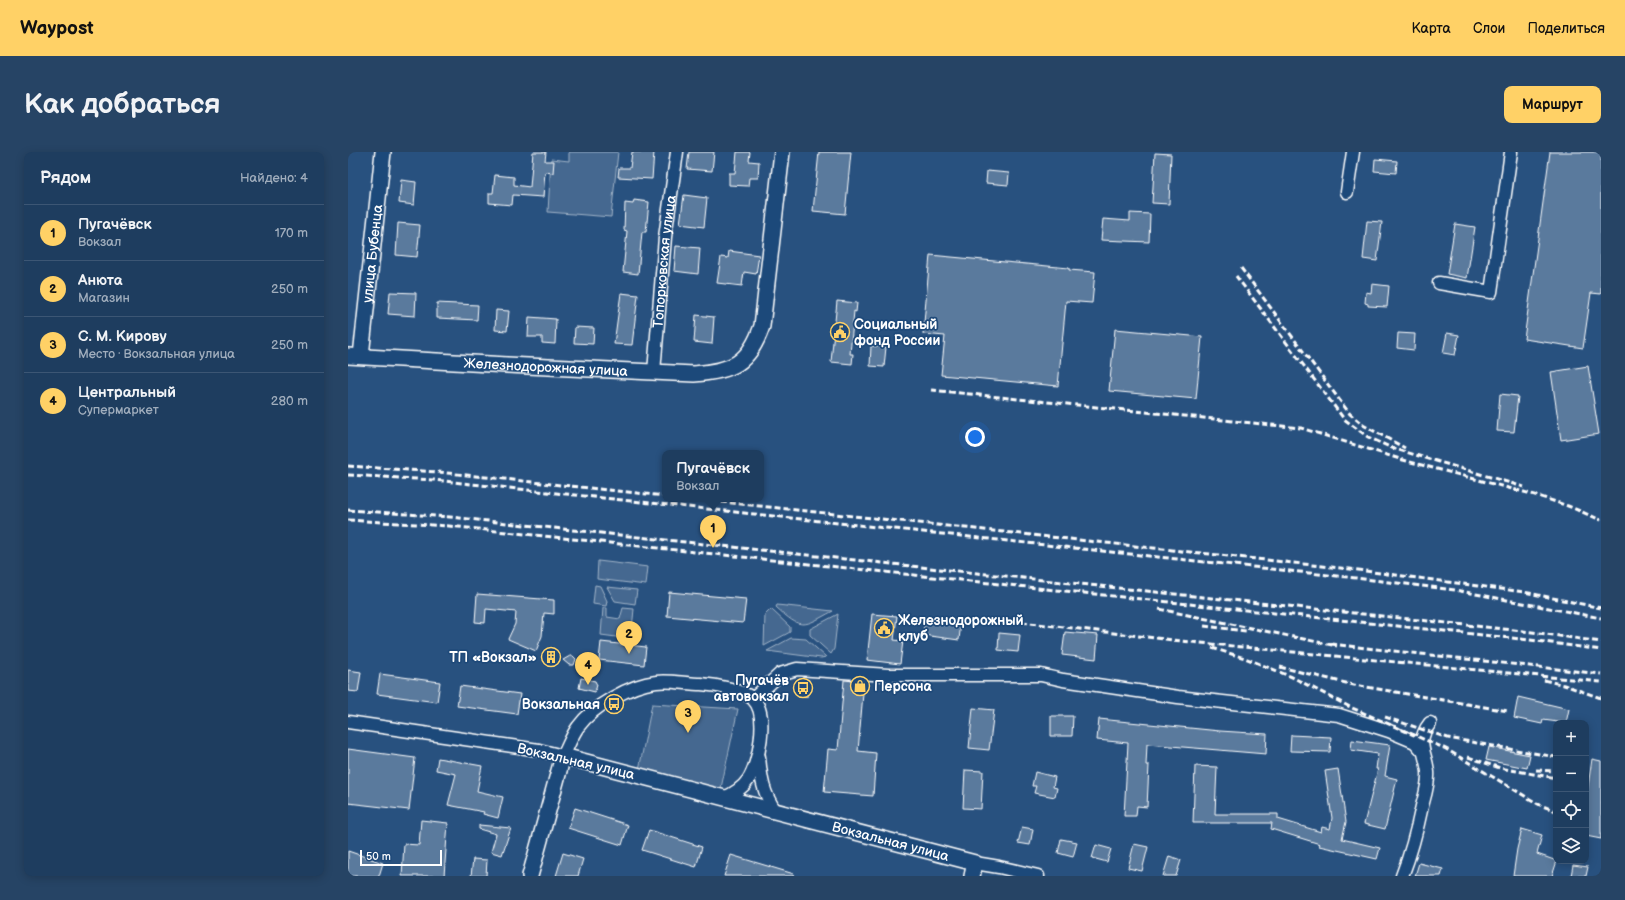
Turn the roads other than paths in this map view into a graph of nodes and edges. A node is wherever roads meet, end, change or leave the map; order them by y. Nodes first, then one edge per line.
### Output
1 (383, 152) edge
2 (677, 152) edge
3 (782, 152) edge
4 (1353, 152) edge
5 (1511, 152) edge
6 (1347, 192) dead end
7 (1439, 283) dead end
8 (354, 356) edge
9 (654, 372) junction
10 (753, 699) junction
11 (348, 722) edge
12 (1430, 723) dead end
13 (1422, 750) junction
14 (758, 755) junction
15 (563, 756) junction
16 (724, 798) junction
17 (783, 813) junction
18 (973, 870) edge
19 (530, 876) edge
20 (1038, 876) edge
21 (1402, 876) edge

1 - 8 street, улица Бубенца
2 - 9 street, Топорковская улица
3 - 9 street, Железнодорожная улица
4 - 6 street
5 - 7 street
8 - 9 street, Железнодорожная улица
10 - 13 street
10 - 14 street
10 - 15 street
11 - 15 street, Вокзальная улица
12 - 13 street
13 - 21 street
14 - 16 street
14 - 17 street
15 - 16 street, Вокзальная улица
15 - 19 street
16 - 17 street, Вокзальная улица
17 - 18 street, Вокзальная улица
18 - 20 street, Вокзальная улица

